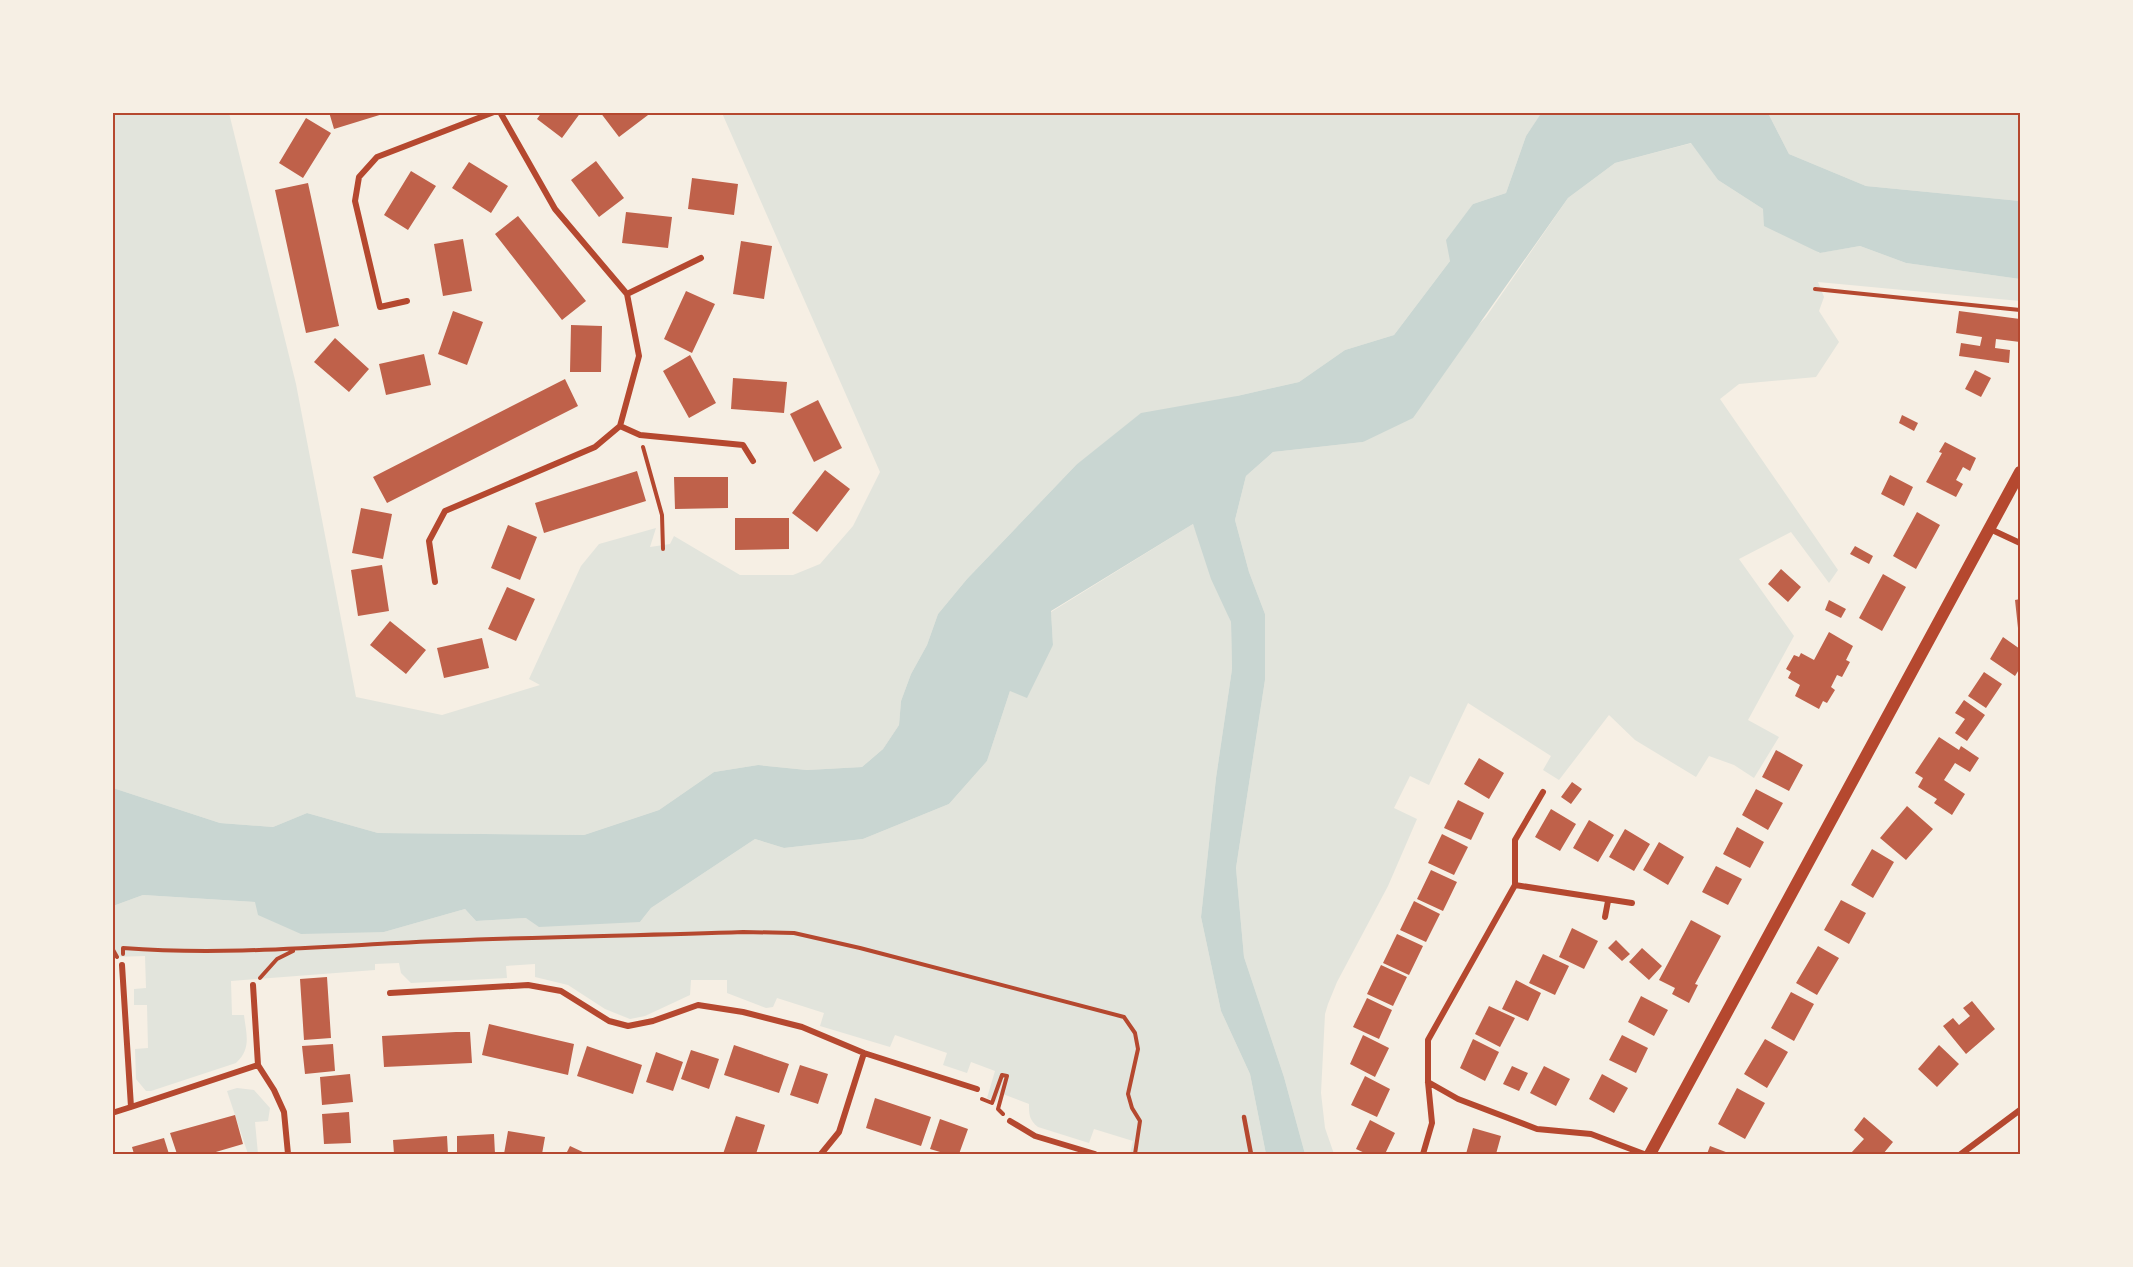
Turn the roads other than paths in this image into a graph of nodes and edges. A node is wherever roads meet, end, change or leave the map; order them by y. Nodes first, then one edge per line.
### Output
1 (494, 112) edge
2 (500, 112) edge
3 (701, 258) dead end
4 (627, 294) junction
5 (407, 301) dead end
6 (620, 426) junction
7 (753, 461) dead end
8 (2020, 472) edge
9 (1990, 529) junction
10 (2020, 543) edge
11 (435, 582) dead end
12 (1543, 792) dead end
13 (1515, 885) junction
14 (1608, 901) junction
15 (1632, 903) dead end
16 (1605, 917) dead end
17 (122, 964) road end
18 (253, 985) road end
19 (390, 993) dead end
20 (864, 1053) junction
21 (258, 1065) junction
22 (1428, 1082) junction
23 (977, 1089) road end
24 (130, 1107) junction
25 (2020, 1110) edge
26 (112, 1113) edge
27 (1244, 1117) dead end
28 (1010, 1122) road end
29 (288, 1155) edge
30 (821, 1155) edge
31 (1095, 1155) edge
32 (1251, 1155) edge
33 (1423, 1155) edge
34 (1644, 1155) edge
35 (1650, 1155) edge
36 (1961, 1155) edge

1 - 5 street
2 - 4 street
3 - 4 street
4 - 6 street
6 - 7 street
6 - 11 street
8 - 9 main road
9 - 10 street
9 - 35 main road
12 - 13 street
13 - 14 street
13 - 22 street
14 - 15 street
14 - 16 street
17 - 24 street
18 - 21 street
19 - 20 street
20 - 23 street
20 - 30 street
21 - 24 street
21 - 29 street
22 - 33 street
22 - 34 street
24 - 26 street
25 - 36 street
27 - 32 lane
28 - 31 street

